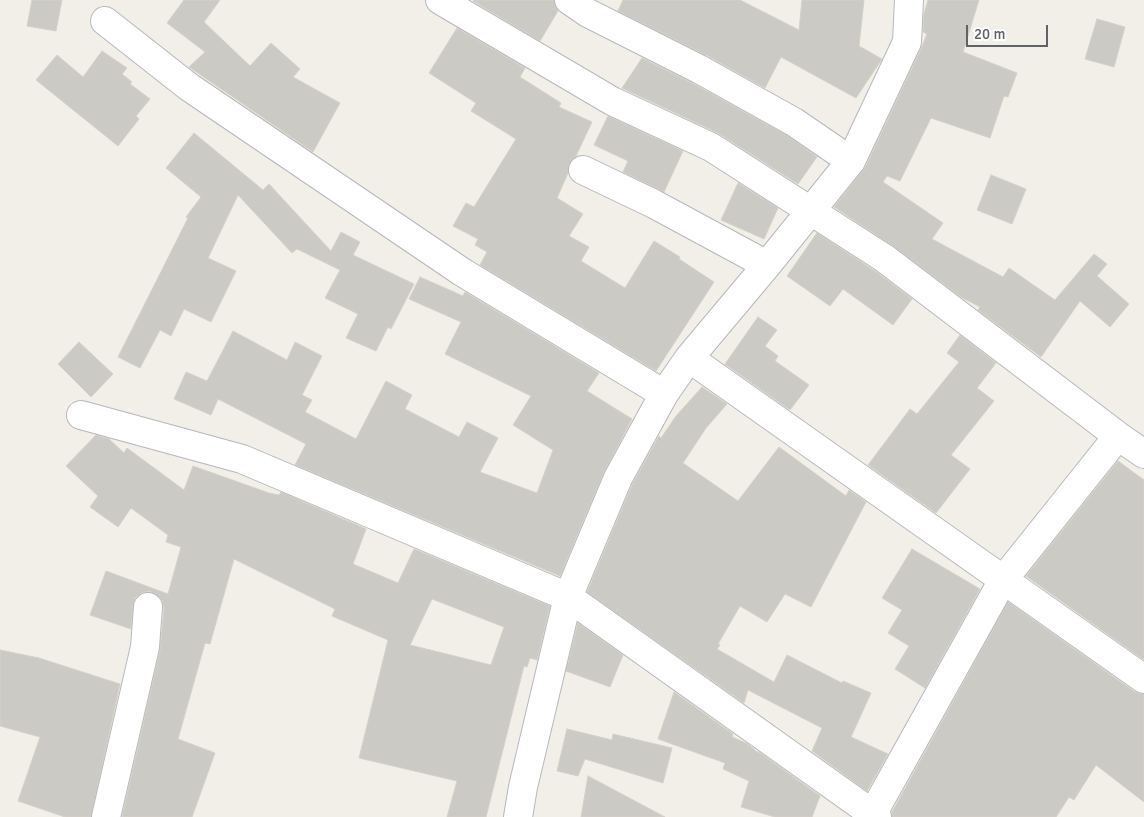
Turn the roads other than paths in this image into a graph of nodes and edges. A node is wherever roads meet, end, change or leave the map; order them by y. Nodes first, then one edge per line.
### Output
1 (440, 0) edge
2 (569, 0) edge
3 (909, 0) edge
4 (105, 21) dead end
5 (850, 161) junction
6 (582, 170) dead end
7 (810, 210) junction
8 (767, 265) junction
9 (689, 358) junction
10 (664, 394) junction
11 (81, 415) dead end
12 (1118, 436) junction
13 (1144, 454) edge
14 (1003, 580) junction
15 (568, 598) junction
16 (148, 607) dead end
17 (1144, 679) edge
18 (875, 815) edge
19 (106, 817) edge
20 (518, 817) edge

1 - 7 street
2 - 5 street
3 - 5 street
4 - 10 street
5 - 7 street
6 - 8 street
7 - 8 street
7 - 12 street
8 - 9 street
9 - 10 street
9 - 14 street
10 - 15 street
11 - 15 street
12 - 13 street
12 - 14 street
14 - 17 street
14 - 18 street
15 - 18 street
15 - 20 street
16 - 19 street

